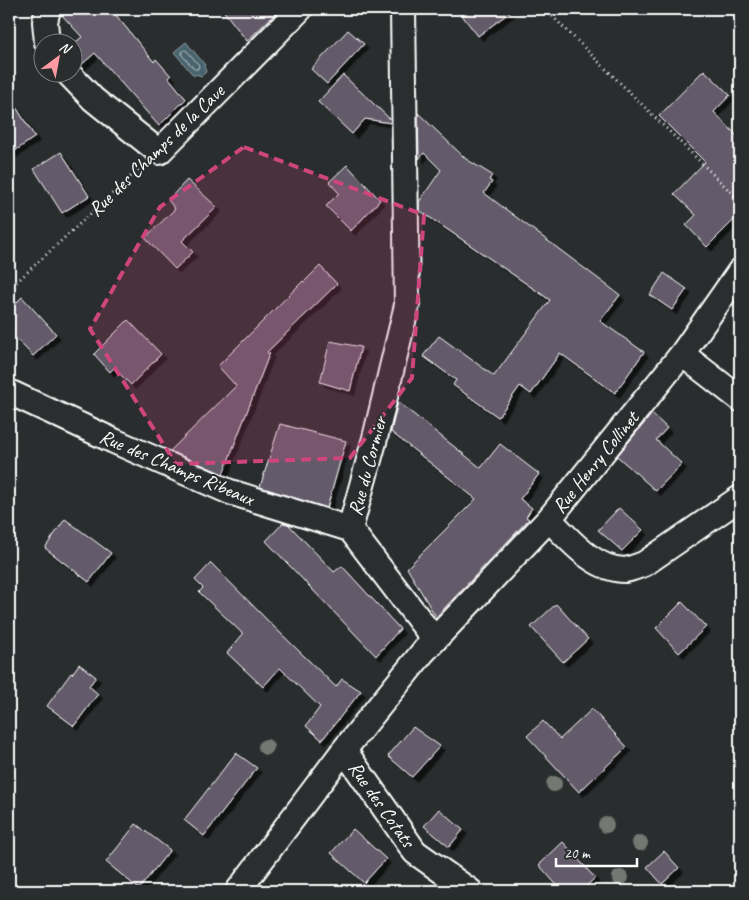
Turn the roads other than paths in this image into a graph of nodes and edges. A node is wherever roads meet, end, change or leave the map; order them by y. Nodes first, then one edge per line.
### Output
1 (48, 9) edge
2 (300, 9) edge
3 (403, 9) edge
4 (46, 32) edge
5 (77, 82) edge
6 (740, 271) edge
7 (682, 354) junction
8 (9, 392) edge
9 (740, 399) edge
10 (740, 498) edge
11 (549, 519) junction
12 (350, 530) junction
13 (434, 639) junction
14 (344, 750) junction
15 (238, 891) edge
16 (470, 891) edge

1 - 4 street
2 - 5 street, Rue des Champs de la Cave
3 - 12 street, Rue du Cormier
6 - 7 street, Rue Henry Collinet
7 - 9 street
7 - 11 street, Rue Henry Collinet
8 - 12 street, Rue des Champs Ribeaux
10 - 11 street
11 - 13 street, Rue Henry Collinet
12 - 13 street, Rue du Cormier
13 - 14 street
14 - 15 street
14 - 16 street, Rue des Cotats

